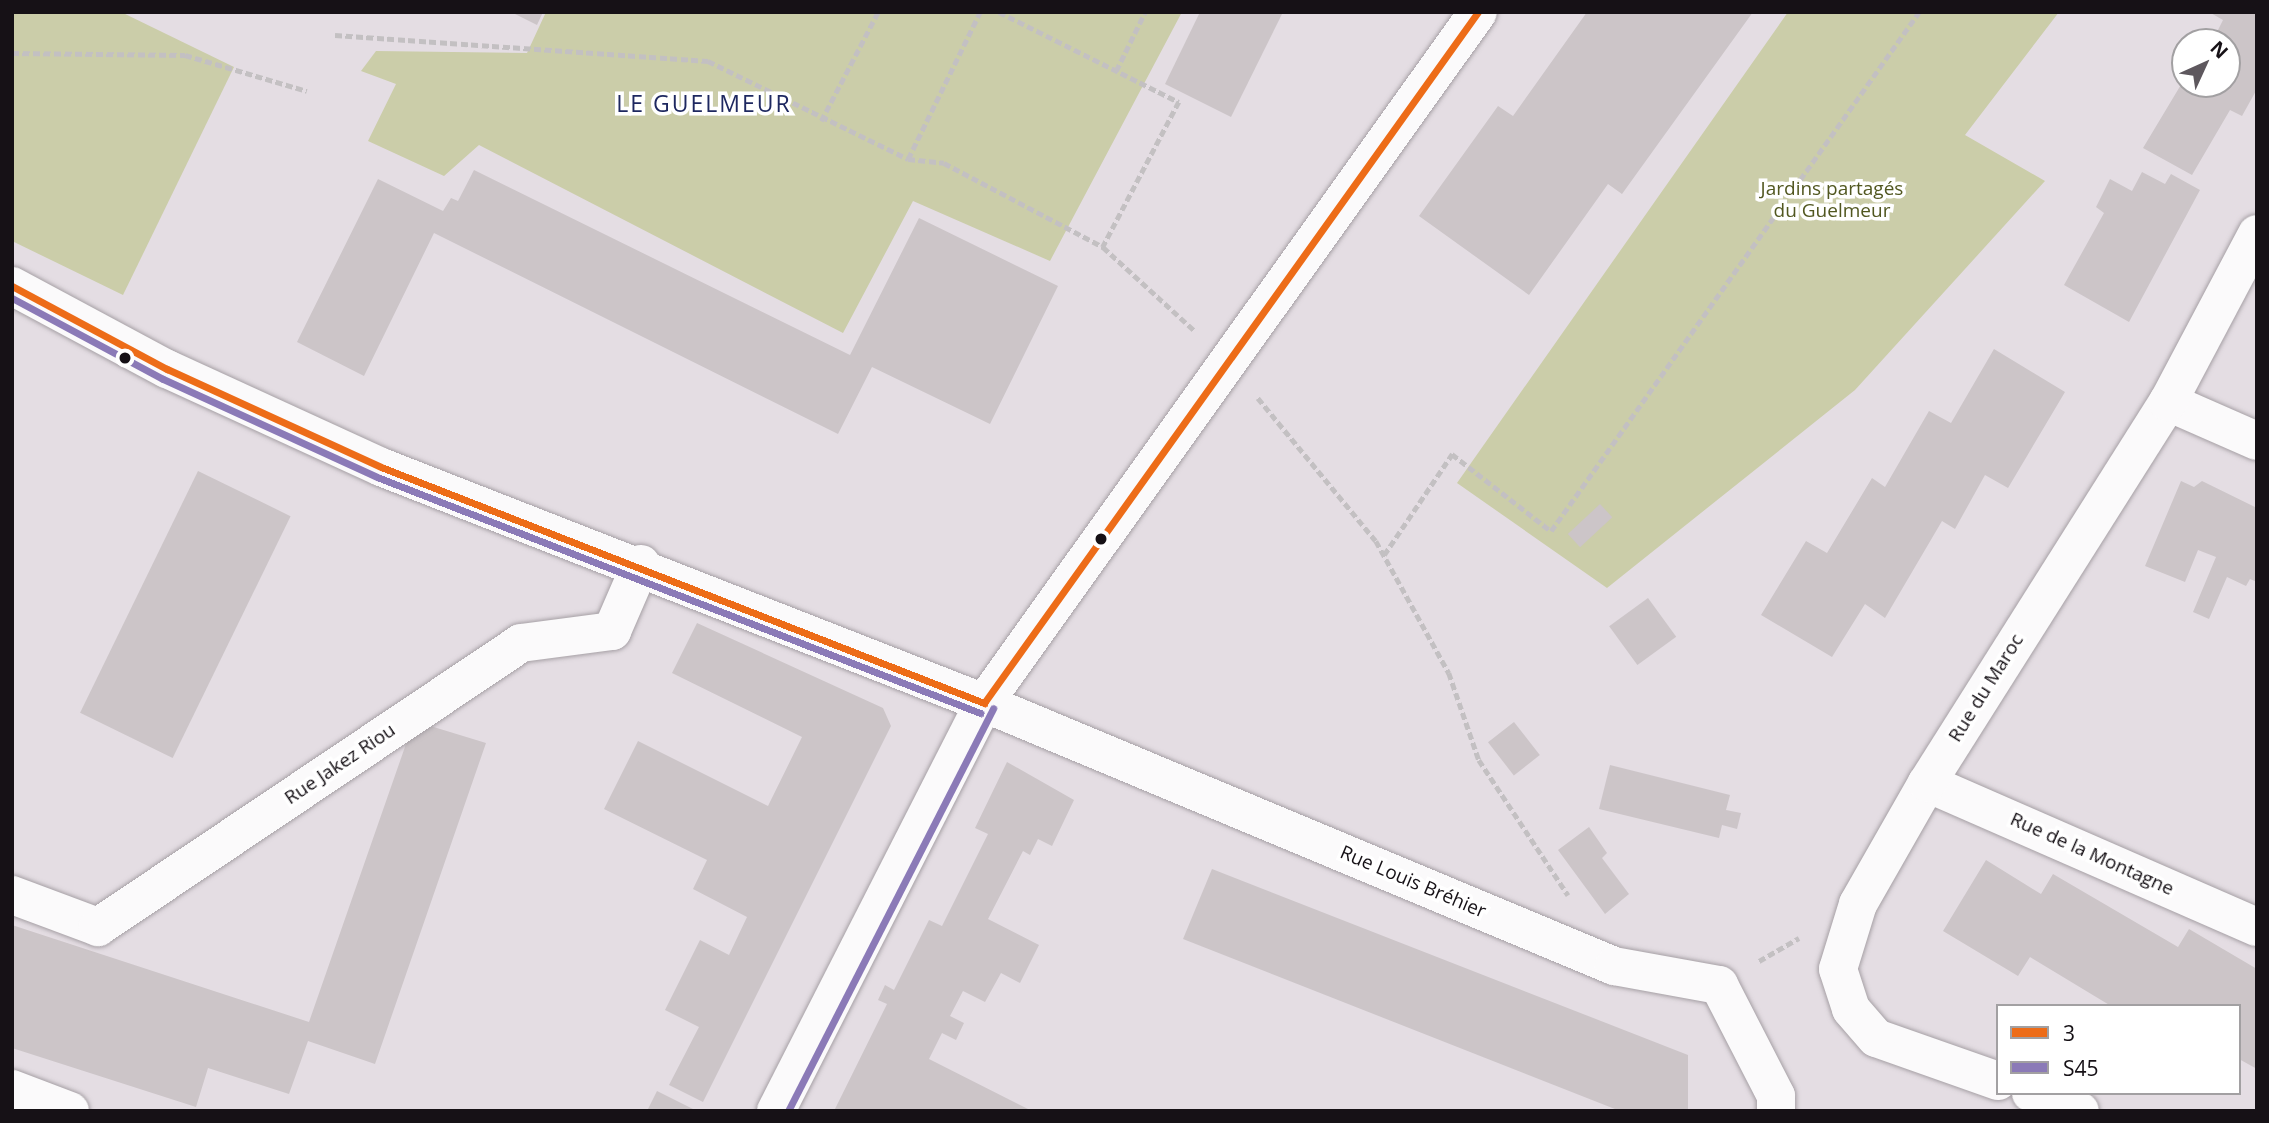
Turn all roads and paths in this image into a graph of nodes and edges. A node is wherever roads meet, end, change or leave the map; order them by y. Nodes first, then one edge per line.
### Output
1 (878, 12) edge
2 (980, 12) edge
3 (999, 12) edge
4 (1145, 12) edge
5 (1478, 12) edge
6 (1919, 12) edge
7 (335, 35) dead end
8 (12, 53) edge
9 (1116, 71) junction
10 (307, 91) dead end
11 (821, 121) junction
12 (908, 159) junction
13 (2257, 234) edge
14 (1103, 247) junction
15 (12, 286) edge
16 (1229, 363) junction
17 (2168, 402) junction
18 (2257, 441) edge
19 (1384, 555) junction
20 (641, 564) junction
21 (984, 704) junction
22 (1927, 783) junction
23 (12, 895) edge
24 (1569, 898) dead end
25 (1858, 904) junction
26 (2257, 927) edge
27 (1719, 985) junction
28 (1996, 1080) edge
29 (12, 1089) edge
30 (2036, 1095) edge
31 (70, 1111) edge
32 (776, 1111) edge
33 (1776, 1111) edge
34 (2080, 1111) edge

1 - 11 path
2 - 12 path
3 - 9 path
4 - 9 path
5 - 16 street
6 - 19 path
7 - 11 path
8 - 10 path
9 - 14 path
11 - 12 path
12 - 14 path
13 - 17 street, Rue du Maroc
14 - 16 path
15 - 20 street, Rue Louis Bréhier
16 - 19 path
16 - 21 street
17 - 18 street
17 - 22 street, Rue du Maroc
19 - 24 path
20 - 21 street, Rue Louis Bréhier
20 - 23 street, Rue Jakez Riou
21 - 27 street, Rue Louis Bréhier
21 - 32 street
22 - 25 street, Rue du Maroc
22 - 26 street, Rue de la Montagne
25 - 27 path
25 - 28 street, Rue du Maroc
27 - 33 street
29 - 31 street
30 - 34 street

